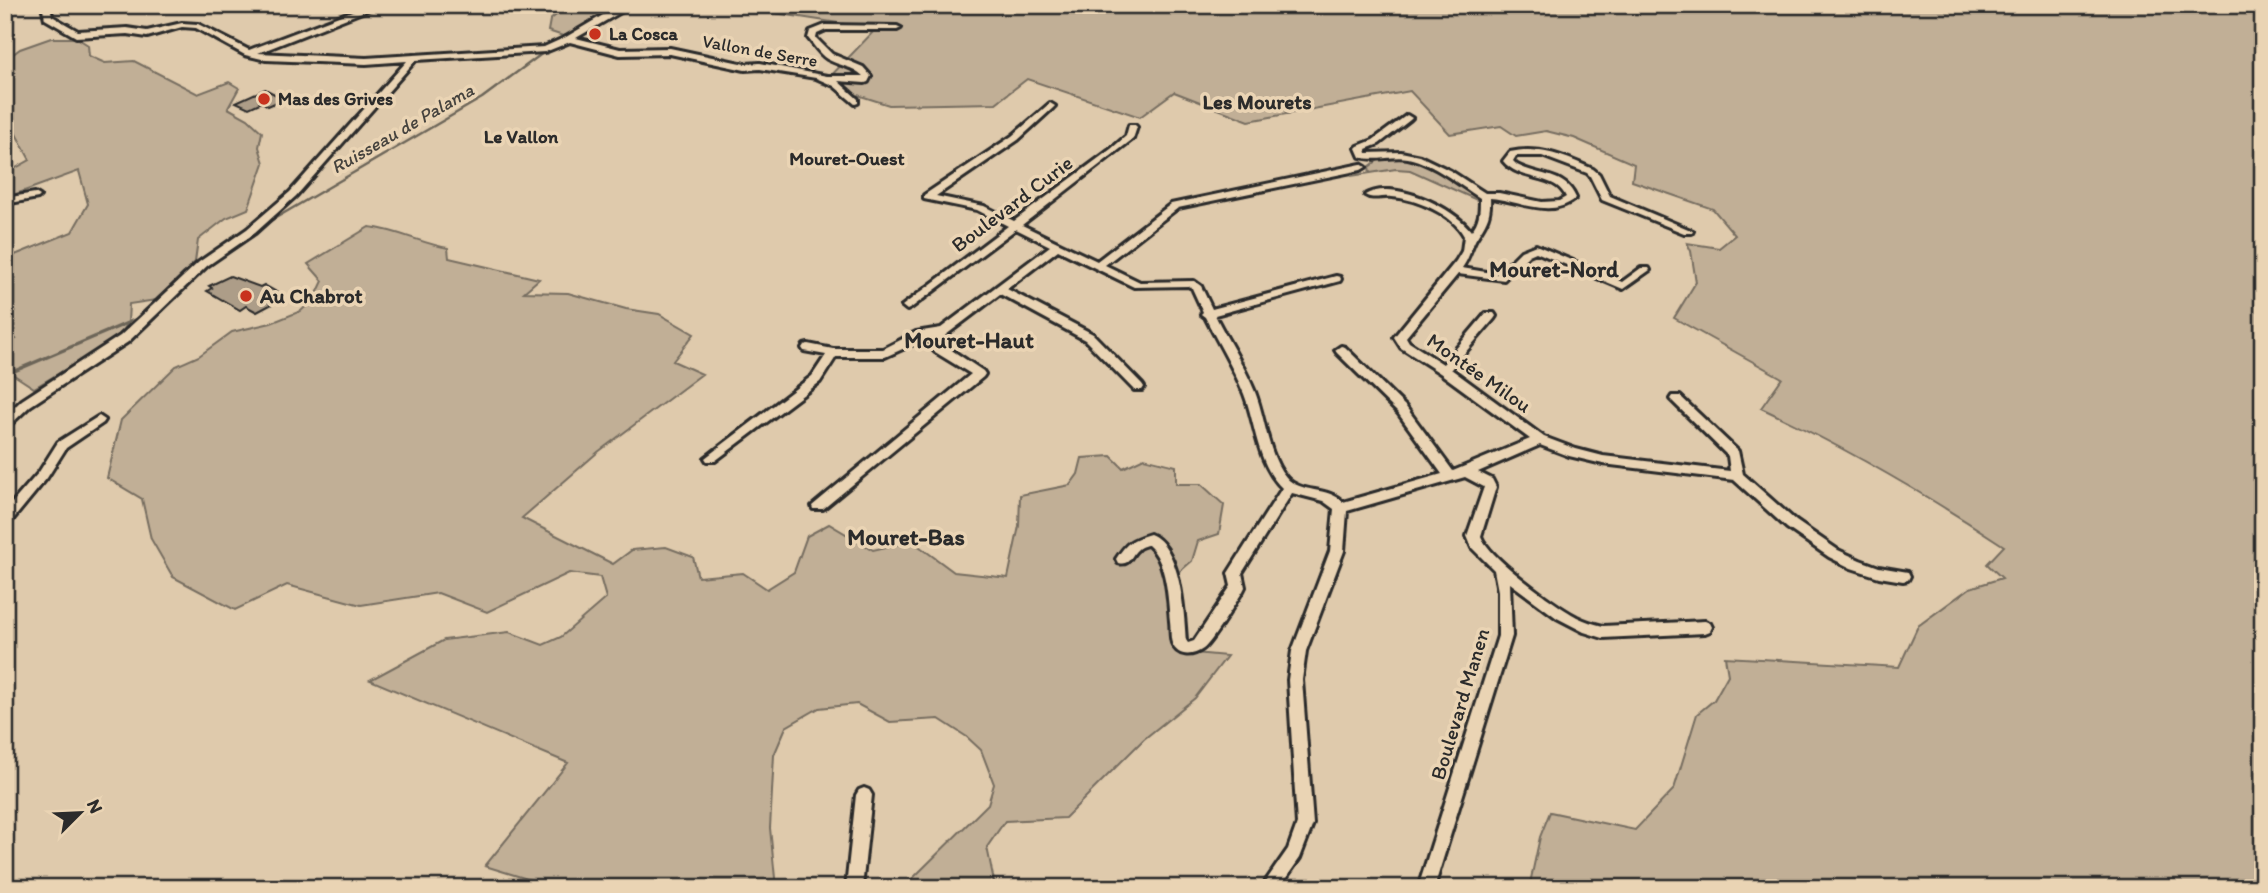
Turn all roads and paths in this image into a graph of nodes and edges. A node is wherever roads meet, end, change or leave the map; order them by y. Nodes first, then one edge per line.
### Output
1 (46, 5) edge
2 (376, 5) edge
3 (625, 6) edge
4 (897, 28) dead end
5 (569, 39) junction
6 (248, 53) junction
7 (413, 59) junction
8 (818, 76) junction
9 (855, 101) dead end
10 (1049, 106) dead end
11 (1407, 118) dead end
12 (1132, 127) dead end
13 (1361, 167) dead end
14 (1370, 195) dead end
15 (35, 196) dead end
16 (1485, 197) junction
17 (5, 201) edge
18 (1016, 226) junction
19 (1688, 231) dead end
20 (1470, 238) junction
21 (1058, 245) junction
22 (1099, 264) junction
23 (1455, 270) junction
24 (1644, 270) dead end
25 (1336, 279) dead end
26 (999, 289) junction
27 (907, 306) dead end
28 (1208, 314) junction
29 (1490, 316) dead end
30 (940, 331) junction
31 (808, 348) dead end
32 (1341, 350) dead end
33 (834, 353) junction
34 (1444, 370) junction
35 (979, 374) joint
36 (1138, 387) dead end
37 (1676, 399) dead end
38 (99, 420) dead end
39 (5, 423) edge
40 (1540, 440) junction
41 (711, 458) dead end
42 (1466, 472) junction
43 (1450, 476) junction
44 (1737, 476) junction
45 (1290, 487) junction
46 (818, 506) dead end
47 (1341, 508) junction
48 (5, 520) edge
49 (1123, 559) dead end
50 (1500, 568) junction
51 (1903, 576) dead end
52 (1705, 626) dead end
53 (864, 794) dead end
54 (854, 888) edge
55 (1269, 888) edge
56 (1426, 888) edge

1 - 6 street
2 - 6 street
3 - 5 street
4 - 8 street
5 - 7 street
5 - 8 street, Vallon de Serre
6 - 7 street
7 - 39 street
8 - 9 street, Vallon de Serre
10 - 18 street
11 - 16 street
12 - 18 street, Boulevard Curie
13 - 22 street
14 - 20 street
15 - 17 street
16 - 19 street
16 - 20 street
18 - 21 street
18 - 27 street, Boulevard Curie
20 - 23 street
21 - 22 street
21 - 26 street
22 - 28 street
23 - 24 street
23 - 34 street, Montée Milou
25 - 28 street
26 - 30 street
26 - 36 street
28 - 45 street
29 - 34 street
30 - 33 street
30 - 35 street
31 - 33 street
32 - 43 street
33 - 41 street
34 - 40 street, Montée Milou
35 - 46 street
37 - 44 street
38 - 48 street
40 - 42 street
40 - 44 street, Montée Milou
42 - 43 street
42 - 50 street
43 - 47 street
44 - 51 street
45 - 47 street
45 - 49 street
47 - 55 street
50 - 52 street
50 - 56 street, Boulevard Manen
53 - 54 street

